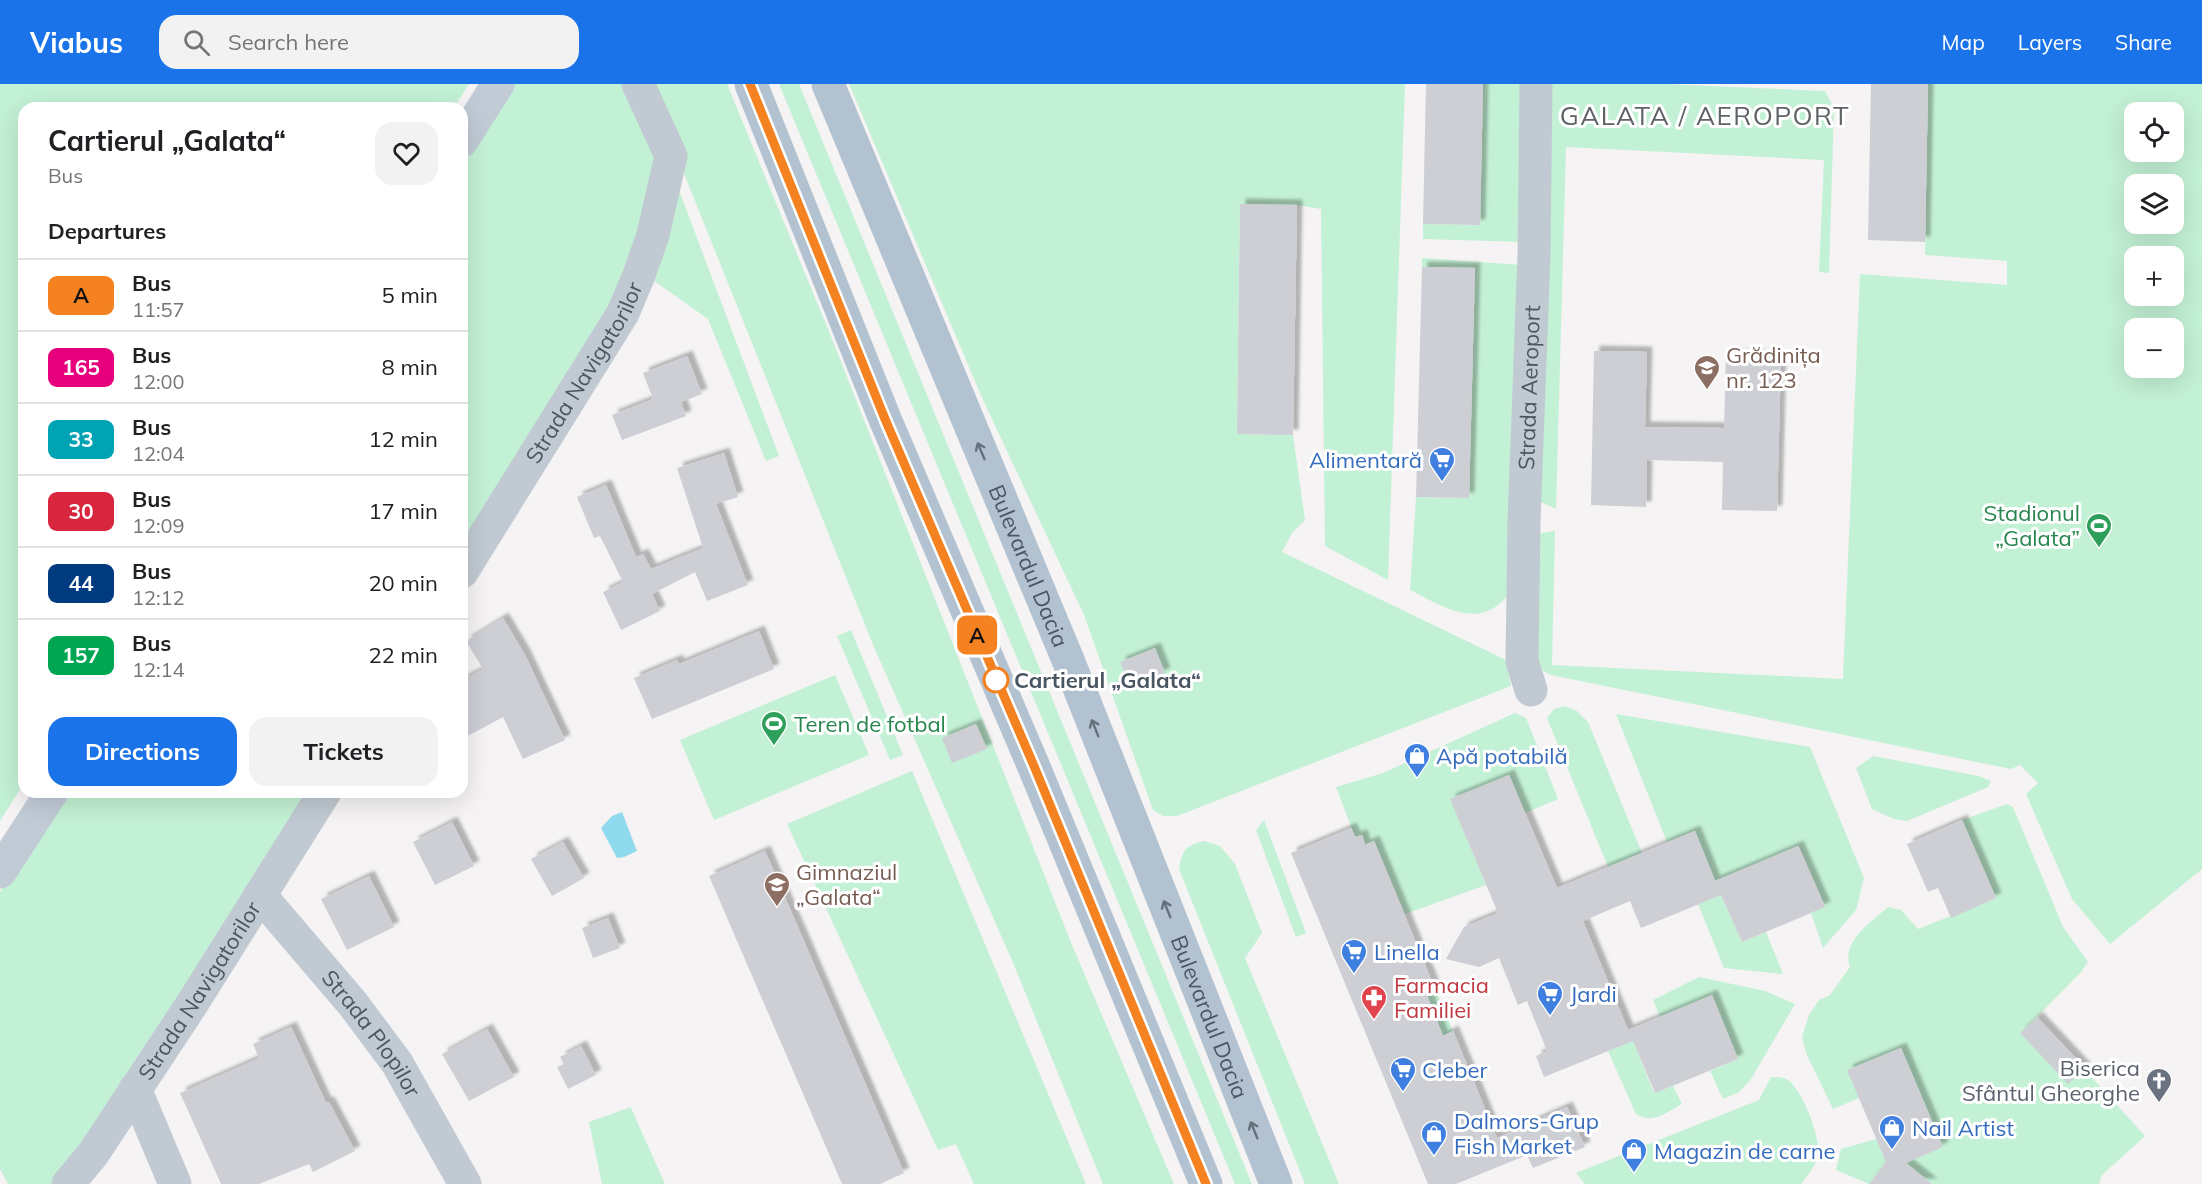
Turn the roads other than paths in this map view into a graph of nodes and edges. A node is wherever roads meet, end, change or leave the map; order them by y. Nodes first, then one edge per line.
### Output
1 (498, 84) edge
2 (638, 84) edge
3 (751, 84) edge
4 (828, 84) edge
5 (1536, 84) edge
6 (468, 132) edge
7 (468, 562) edge
8 (1532, 690) dead end
9 (48, 798) edge
10 (320, 798) edge
11 (0, 872) edge
12 (260, 895) junction
13 (135, 1089) junction
14 (68, 1184) edge
15 (175, 1184) edge
16 (465, 1184) edge
17 (1206, 1184) edge
18 (1276, 1184) edge

1 - 6 street
2 - 7 street, Strada Navigatorilor
3 - 17 main road
18 -> 4 main road, Bulevardul Dacia
5 - 8 street, Strada Aeroport
9 - 11 street
10 - 12 street, Strada Navigatorilor
12 - 13 street, Strada Navigatorilor
12 - 16 street, Strada Plopilor
13 - 14 street, Strada Navigatorilor
13 - 15 street

